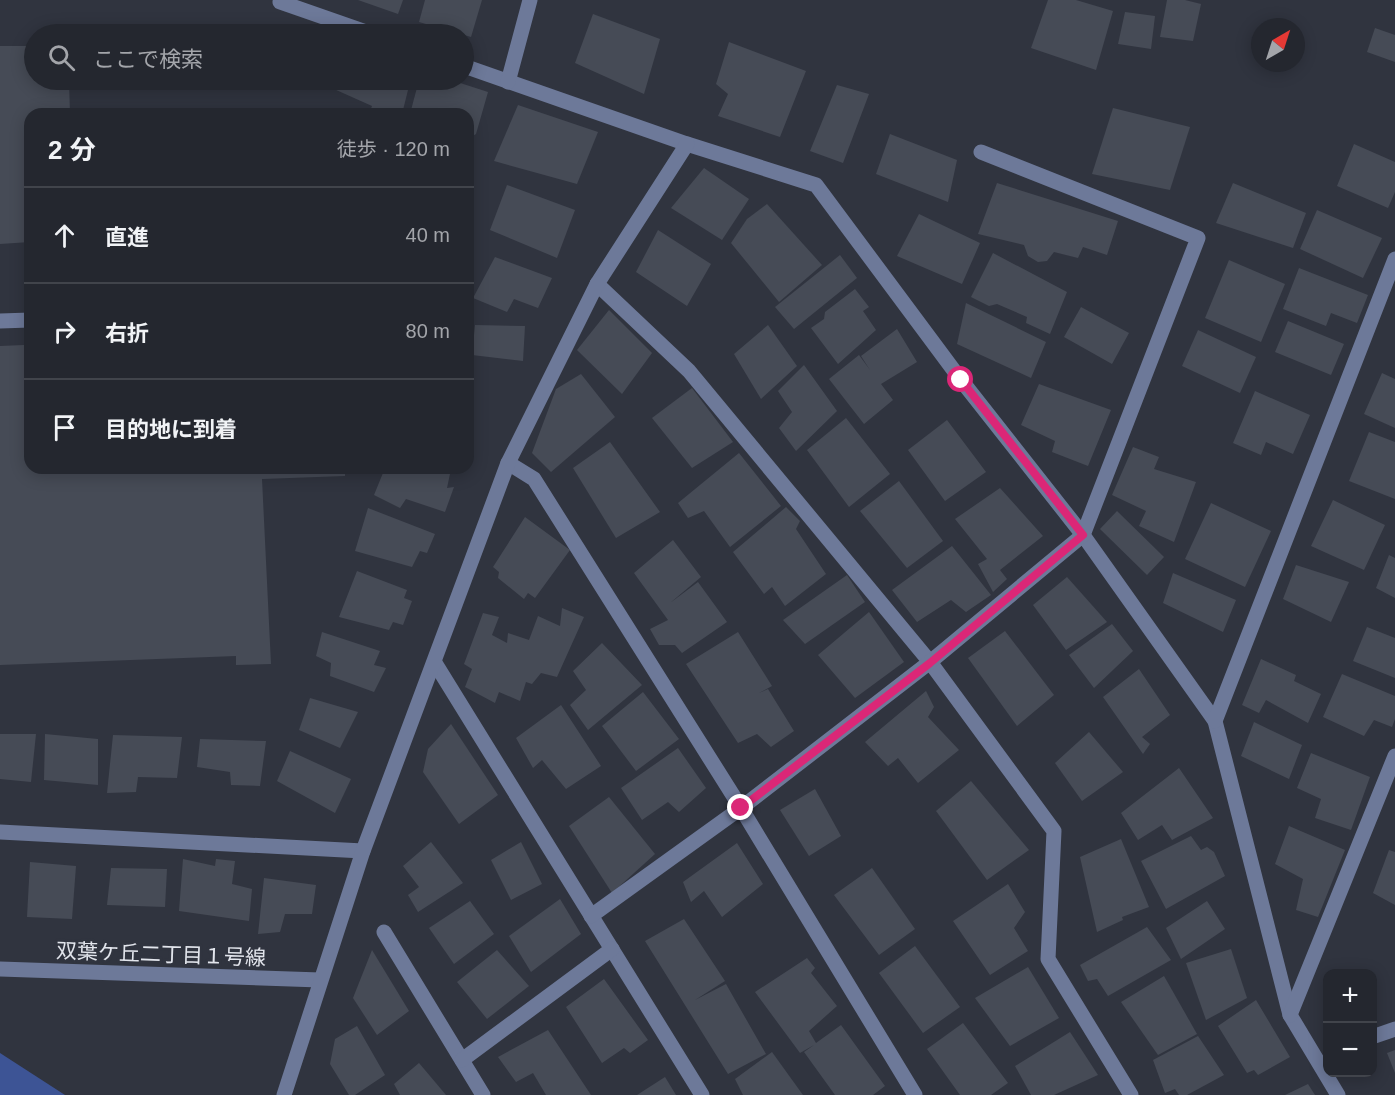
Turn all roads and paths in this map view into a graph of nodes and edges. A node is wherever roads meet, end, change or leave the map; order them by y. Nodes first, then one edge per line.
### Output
1 (530, 0) edge
2 (280, 2) dead end
3 (343, 24) edge
4 (474, 70) edge
5 (507, 82) junction
6 (687, 144) junction
7 (981, 152) dead end
8 (1395, 259) edge
9 (597, 284) junction
10 (24, 320) edge
11 (0, 321) edge
12 (508, 463) junction
13 (1083, 535) junction
14 (435, 663) junction
15 (930, 663) junction
16 (1215, 722) junction
17 (1395, 756) edge
18 (741, 808) junction
19 (0, 832) edge
20 (363, 851) junction
21 (591, 916) junction
22 (384, 932) dead end
23 (612, 949) junction
24 (0, 969) edge
25 (320, 980) junction
26 (1290, 1015) junction
27 (1395, 1029) edge
28 (1377, 1035) edge
29 (1322, 1056) edge
30 (462, 1060) junction
31 (284, 1095) edge
32 (483, 1095) edge
33 (702, 1095) edge
34 (915, 1095) edge
35 (1131, 1095) edge
36 (1338, 1095) edge

1 - 5 street
2 - 3 street
4 - 5 street
5 - 6 street
6 - 9 street
6 - 13 street
7 - 13 street
8 - 16 street
9 - 12 street
9 - 15 street
10 - 11 street
12 - 14 street
12 - 18 street
13 - 15 street
13 - 16 street
14 - 20 street
14 - 21 street
15 - 18 street
15 - 35 street
16 - 26 street
17 - 26 street
18 - 21 street
18 - 34 street
19 - 20 street
20 - 25 street
21 - 23 street
22 - 30 street
23 - 30 street
23 - 33 street
24 - 25 street, 双葉ケ丘二丁目１号線
25 - 31 street
26 - 29 street
27 - 28 street
29 - 36 street
30 - 32 street

